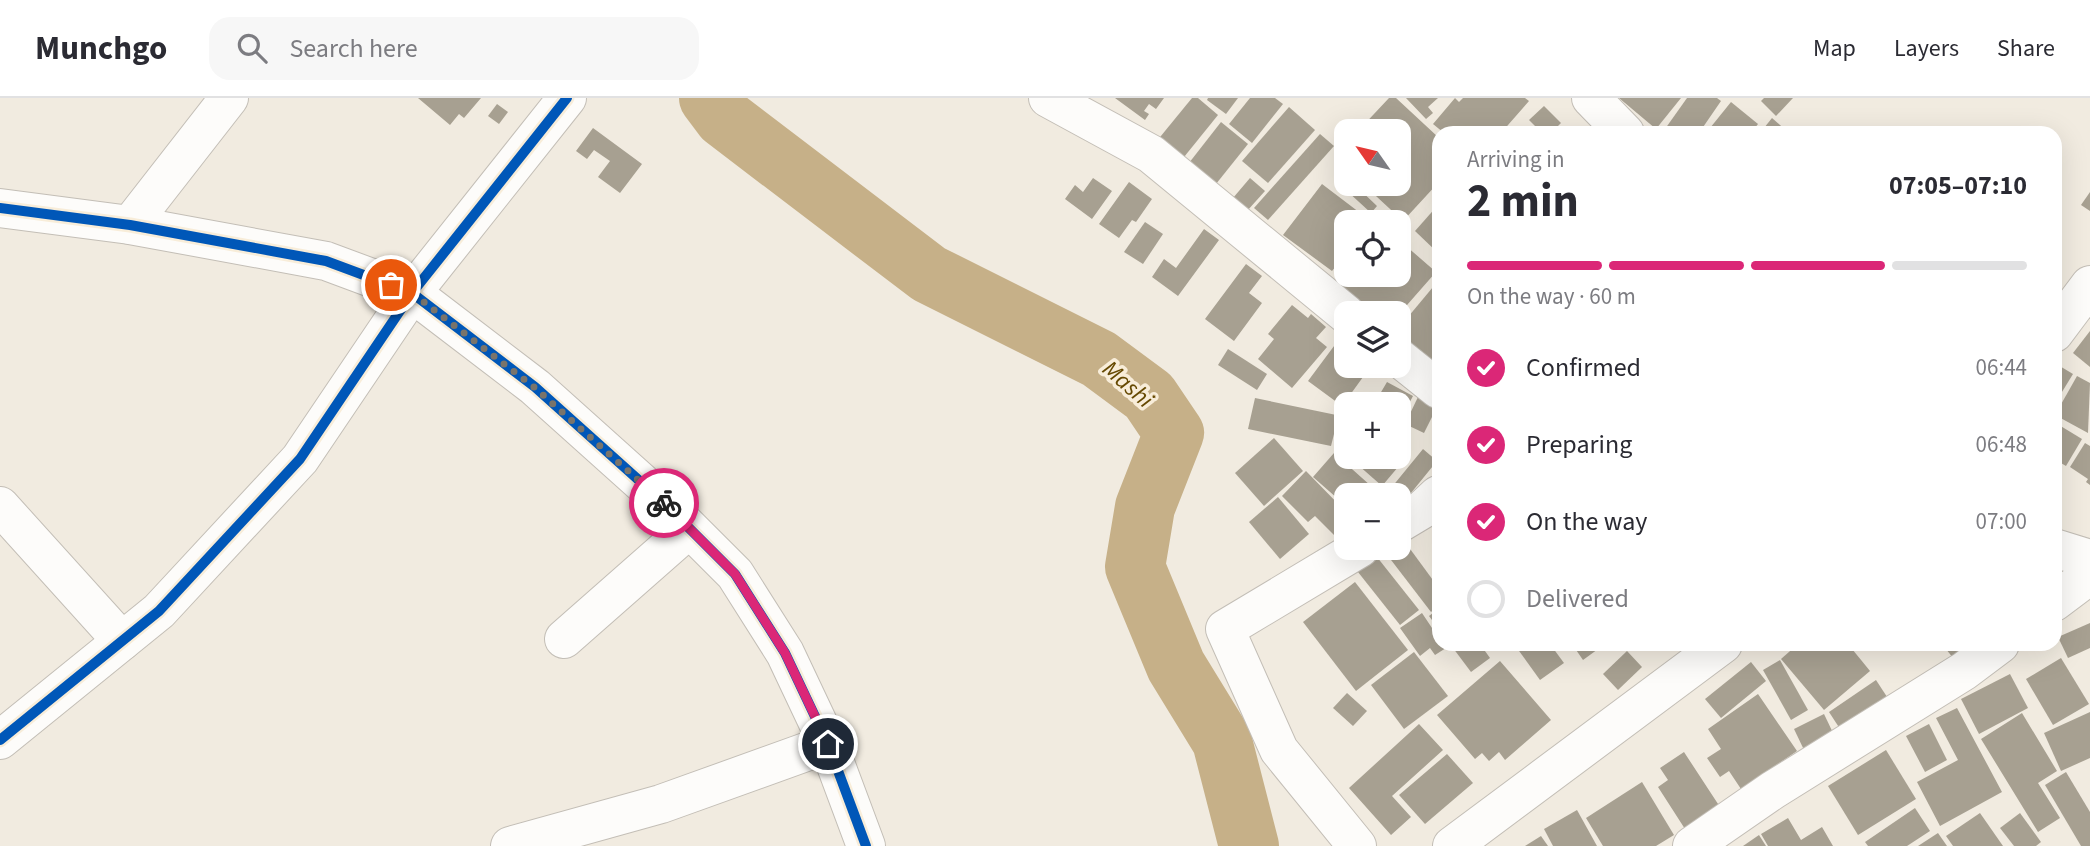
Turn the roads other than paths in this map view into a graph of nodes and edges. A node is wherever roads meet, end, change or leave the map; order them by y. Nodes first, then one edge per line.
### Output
1 (229, 98) edge
2 (567, 98) edge
3 (1048, 98) edge
4 (1591, 98) edge
5 (1618, 126) edge
6 (0, 208) edge
7 (130, 225) junction
8 (2090, 285) edge
9 (412, 293) junction
10 (1334, 304) edge
11 (2062, 322) edge
12 (1411, 367) edge
13 (1432, 384) edge
14 (1432, 501) edge
15 (0, 506) edge
16 (1411, 516) edge
17 (689, 528) junction
18 (2062, 550) edge
19 (2090, 559) edge
20 (1340, 560) edge
21 (2090, 575) edge
22 (2062, 596) edge
23 (564, 639) dead end
24 (122, 641) junction
25 (1715, 651) edge
26 (1991, 651) edge
27 (0, 740) edge
28 (828, 744) junction
29 (510, 846) edge
30 (866, 846) edge
31 (1357, 846) edge
32 (1452, 846) edge
33 (1692, 846) edge

1 - 7 street
2 - 9 street
3 - 10 street
4 - 5 street
6 - 7 street
7 - 9 street
8 - 11 street
9 - 17 street
9 - 24 street
12 - 13 street
14 - 16 street
15 - 24 street
17 - 23 street
17 - 28 street
18 - 19 street
20 - 31 street
21 - 22 street
24 - 27 street
25 - 32 street
26 - 33 street
28 - 29 street
28 - 30 street

